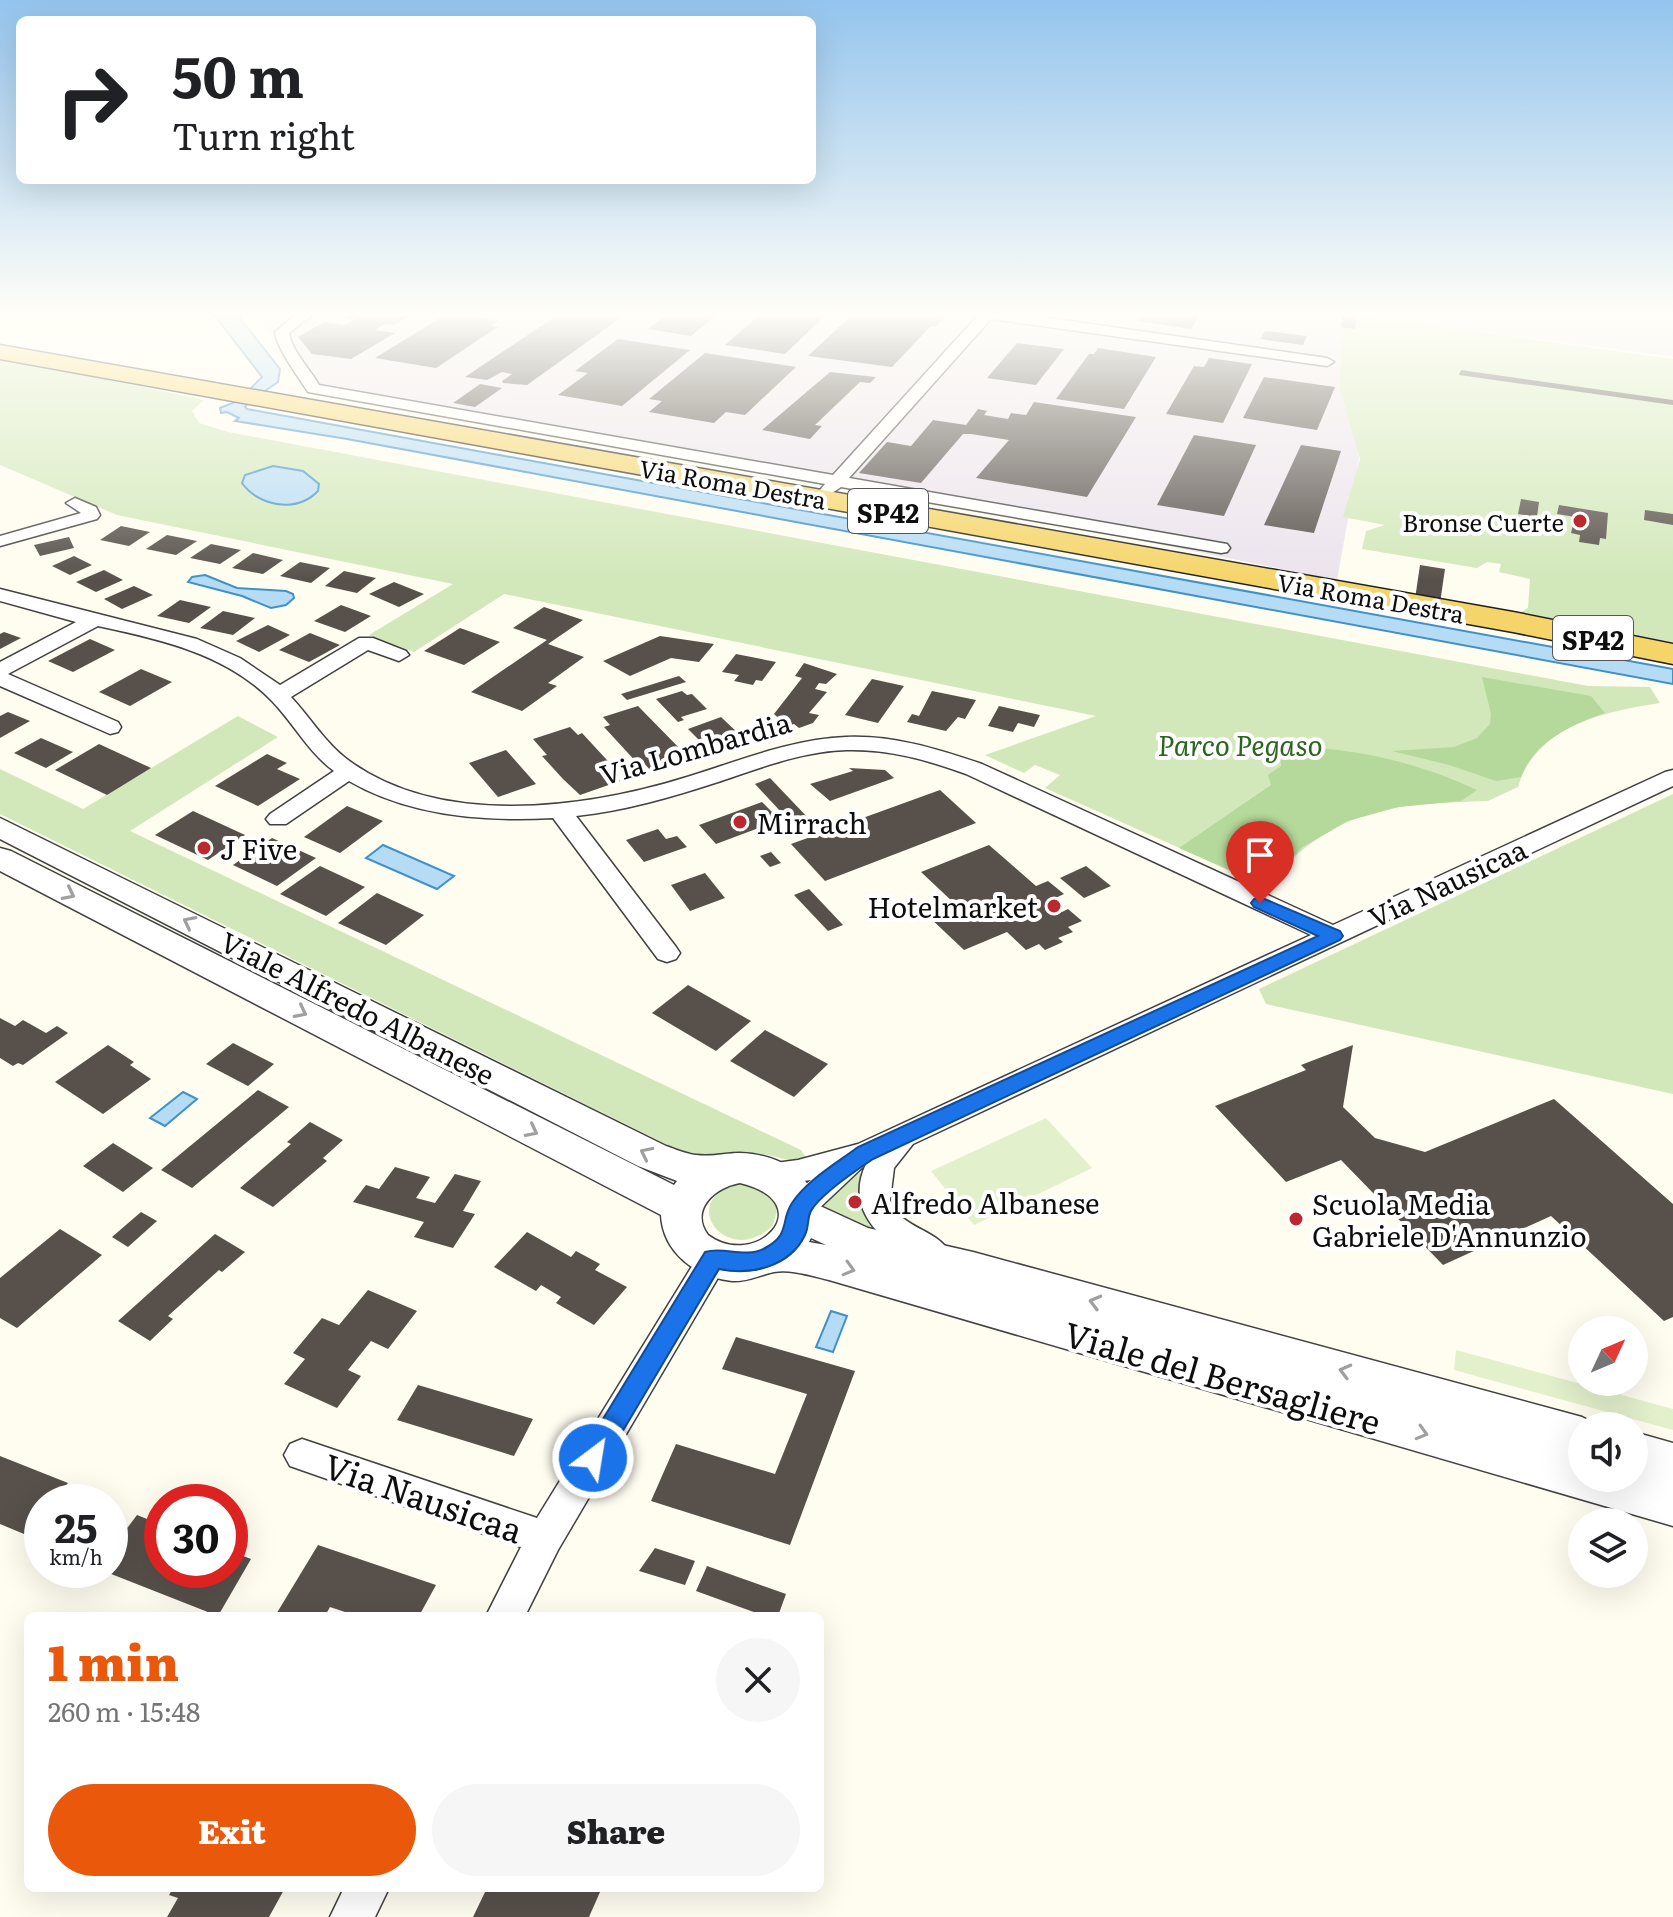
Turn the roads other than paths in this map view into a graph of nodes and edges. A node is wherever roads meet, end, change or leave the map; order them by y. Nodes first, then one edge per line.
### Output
1 (281, 401) edge
2 (377, 401) edge
3 (909, 401) edge
4 (829, 490) junction
5 (75, 503) dead end
6 (6, 538) edge
7 (1221, 548) dead end
8 (0, 595) edge
9 (93, 621) junction
10 (1513, 622) junction
11 (1673, 646) edge
12 (1673, 654) edge
13 (399, 655) dead end
14 (0, 670) edge
15 (0, 678) edge
16 (279, 695) junction
17 (110, 727) dead end
18 (349, 771) junction
19 (1673, 777) edge
20 (559, 810) junction
21 (278, 819) dead end
22 (0, 827) edge
23 (0, 858) edge
24 (1288, 916) junction
25 (1334, 936) junction
26 (1306, 949) junction
27 (667, 953) dead end
28 (916, 1129) junction
29 (866, 1153) junction
30 (721, 1172) junction
31 (771, 1173) junction
32 (683, 1208) junction
33 (800, 1211) junction
34 (773, 1255) junction
35 (713, 1259) junction
36 (954, 1264) junction
37 (1568, 1434) edge
38 (302, 1455) dead end
39 (1648, 1457) edge
40 (1673, 1464) edge
41 (1673, 1504) edge
42 (545, 1538) junction
43 (507, 1612) edge
44 (365, 1892) edge
45 (352, 1917) edge

1 - 4 main road, Via Roma Destra / SP42
2 - 4 street
3 - 4 street
4 - 7 street
4 - 10 main road, Via Roma Destra / SP42
5 - 6 street
8 - 9 street, Via Lombardia
9 - 14 street
9 - 16 street, Via Lombardia
10 - 11 main road, Via Roma Destra / SP42
10 - 12 main road, Via Roma Destra / SP42
13 - 16 street
15 - 17 street
16 - 18 street, Via Lombardia
18 - 20 street, Via Lombardia
18 - 21 street
19 - 25 street, Via Nausicaa
20 - 24 street, Via Lombardia
20 - 27 street
30 -> 22 street, Viale Alfredo Albanese
23 -> 32 street, Viale Alfredo Albanese
24 - 25 street, Via Lombardia
24 - 26 street
25 - 26 street, Via Nausicaa
26 - 28 street, Via Nausicaa
28 - 29 street, Via Nausicaa
28 - 36 street, Via Nausicaa
29 - 31 street, Via Nausicaa
29 - 33 street, Via Nausicaa
30 - 31 street
30 - 32 street
31 - 33 street
32 - 35 street
33 - 34 street
33 - 36 street, Viale del Bersagliere
34 - 35 street
34 -> 41 street, Viale del Bersagliere
35 - 42 street, Via Nausicaa
37 -> 36 street, Viale del Bersagliere
38 - 42 street, Via Nausicaa
39 - 40 street
42 - 43 street, Via Nausicaa
44 - 45 street

